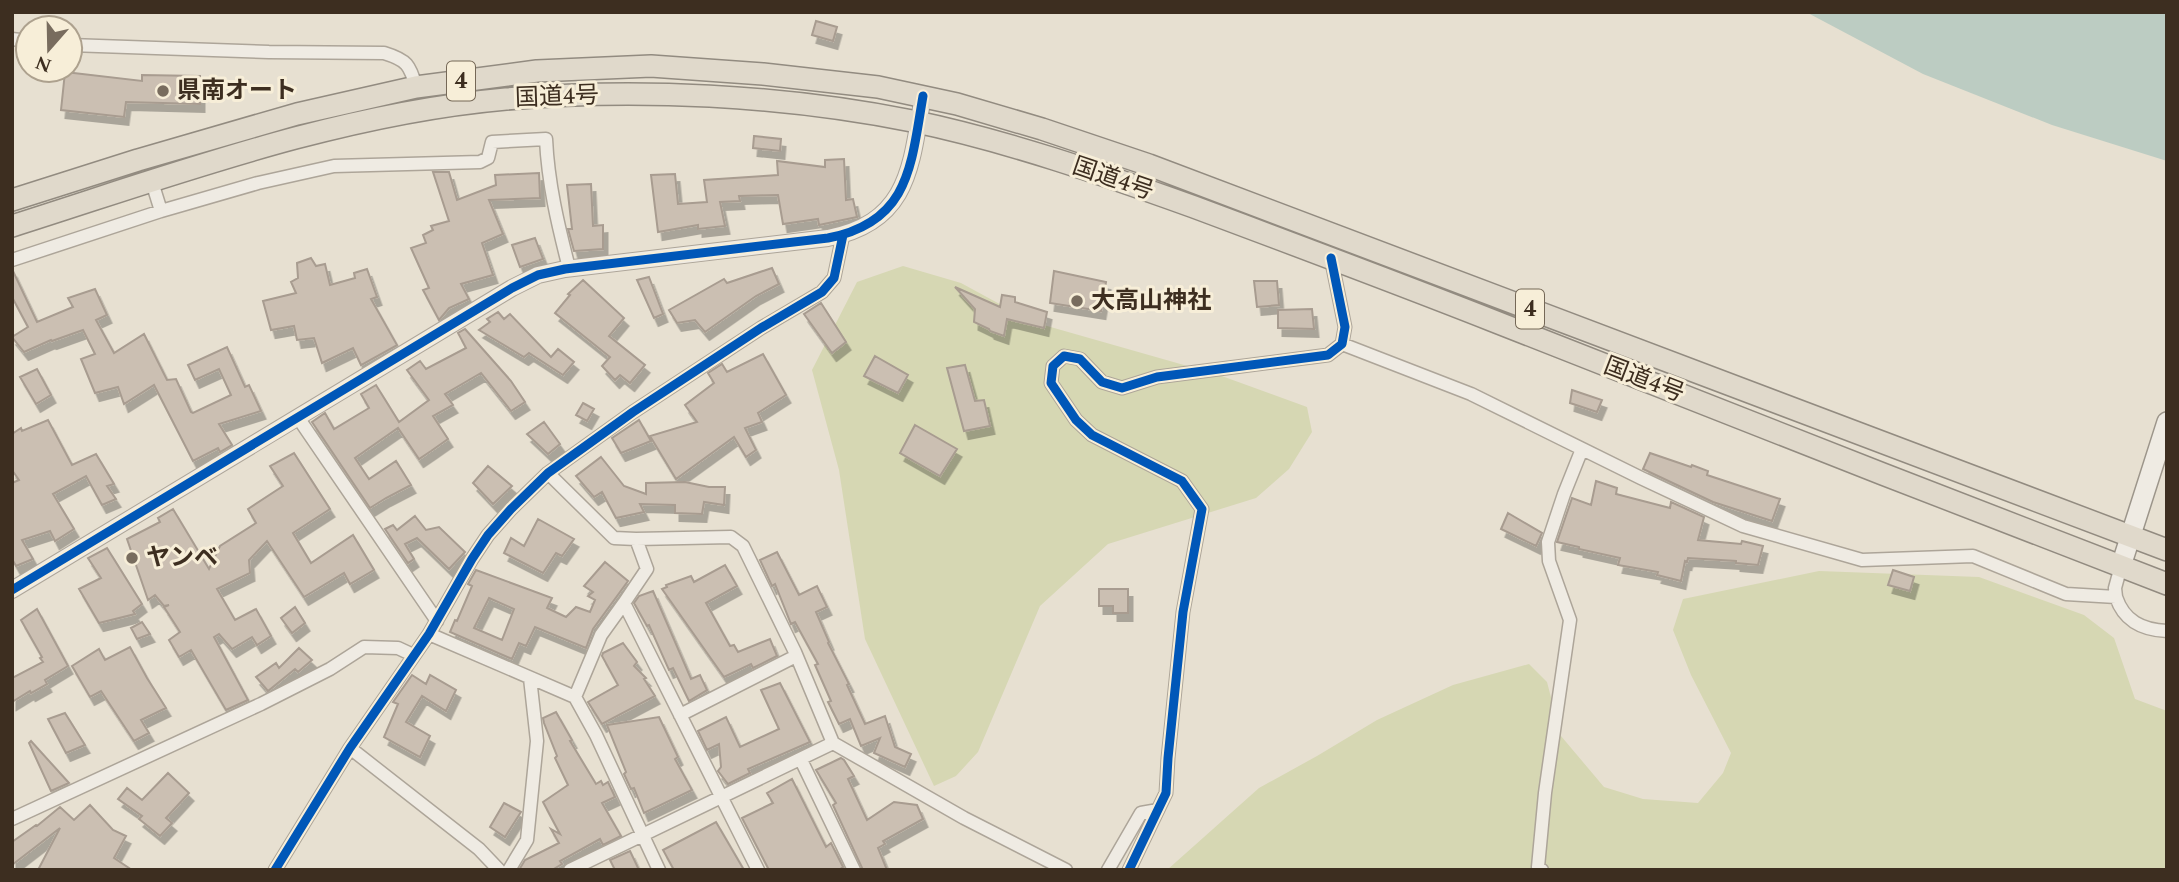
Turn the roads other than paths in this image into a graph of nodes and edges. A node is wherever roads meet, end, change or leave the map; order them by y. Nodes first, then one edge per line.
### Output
1 (84, 45) edge
2 (416, 87) junction
3 (923, 96) junction
4 (918, 123) junction
5 (152, 182) junction
6 (12, 200) edge
7 (161, 211) junction
8 (12, 226) edge
9 (844, 235) junction
10 (1331, 258) junction
11 (12, 260) edge
12 (569, 268) junction
13 (1342, 344) junction
14 (299, 419) junction
15 (2167, 422) edge
16 (1582, 449) junction
17 (2161, 461) edge
18 (548, 473) junction
19 (2132, 536) junction
20 (636, 539) junction
21 (2167, 550) edge
22 (2121, 566) junction
23 (2167, 584) edge
24 (12, 590) edge
25 (2116, 597) junction
26 (624, 603) junction
27 (437, 621) junction
28 (2167, 631) edge
29 (429, 634) junction
30 (413, 655) junction
31 (796, 656) junction
32 (530, 678) junction
33 (575, 697) junction
34 (680, 715) junction
35 (833, 743) junction
36 (350, 748) junction
37 (801, 760) junction
38 (721, 796) junction
39 (1158, 810) junction
40 (12, 819) edge
41 (642, 835) junction
42 (275, 870) edge
43 (499, 870) edge
44 (509, 870) edge
45 (570, 870) edge
46 (659, 870) edge
47 (758, 870) edge
48 (854, 870) edge
49 (1066, 870) edge
50 (1108, 870) edge
51 (1129, 870) edge
52 (1542, 870) edge

1 - 2 street
2 - 3 highway, 国道4号 / 4
2 - 6 highway, 国道4号 / 4
3 - 4 street
3 - 19 highway, 国道4号 / 4
4 - 5 highway, 国道4号 / 4
4 - 9 street
4 - 10 highway, 国道4号 / 4
5 - 7 street
5 - 8 highway, 国道4号 / 4
7 - 11 street
7 - 12 street
9 - 12 street
9 - 18 street
10 - 13 street
10 - 22 highway, 国道4号 / 4
12 - 14 street
13 - 16 street
13 - 39 street
14 - 24 street
14 - 27 street
15 - 17 main road
16 - 25 street
16 - 52 street
17 - 19 main road
18 - 20 street
18 - 27 street
19 - 21 highway, 国道4号 / 4
19 - 22 main road
20 - 26 street
20 - 31 street
22 - 23 highway, 国道4号 / 4
22 - 25 street
25 - 28 street
26 - 33 street
26 - 34 street
27 - 29 street
29 - 30 street
29 - 32 street
30 - 36 street
30 - 40 street
31 - 34 street
31 - 35 street
32 - 33 street
32 - 44 street
33 - 41 street
34 - 38 street
35 - 37 street
35 - 49 street
36 - 42 street
36 - 43 street
37 - 38 street
37 - 48 street
38 - 41 street
38 - 47 street
39 - 50 street
39 - 51 street
41 - 45 street
41 - 46 street

